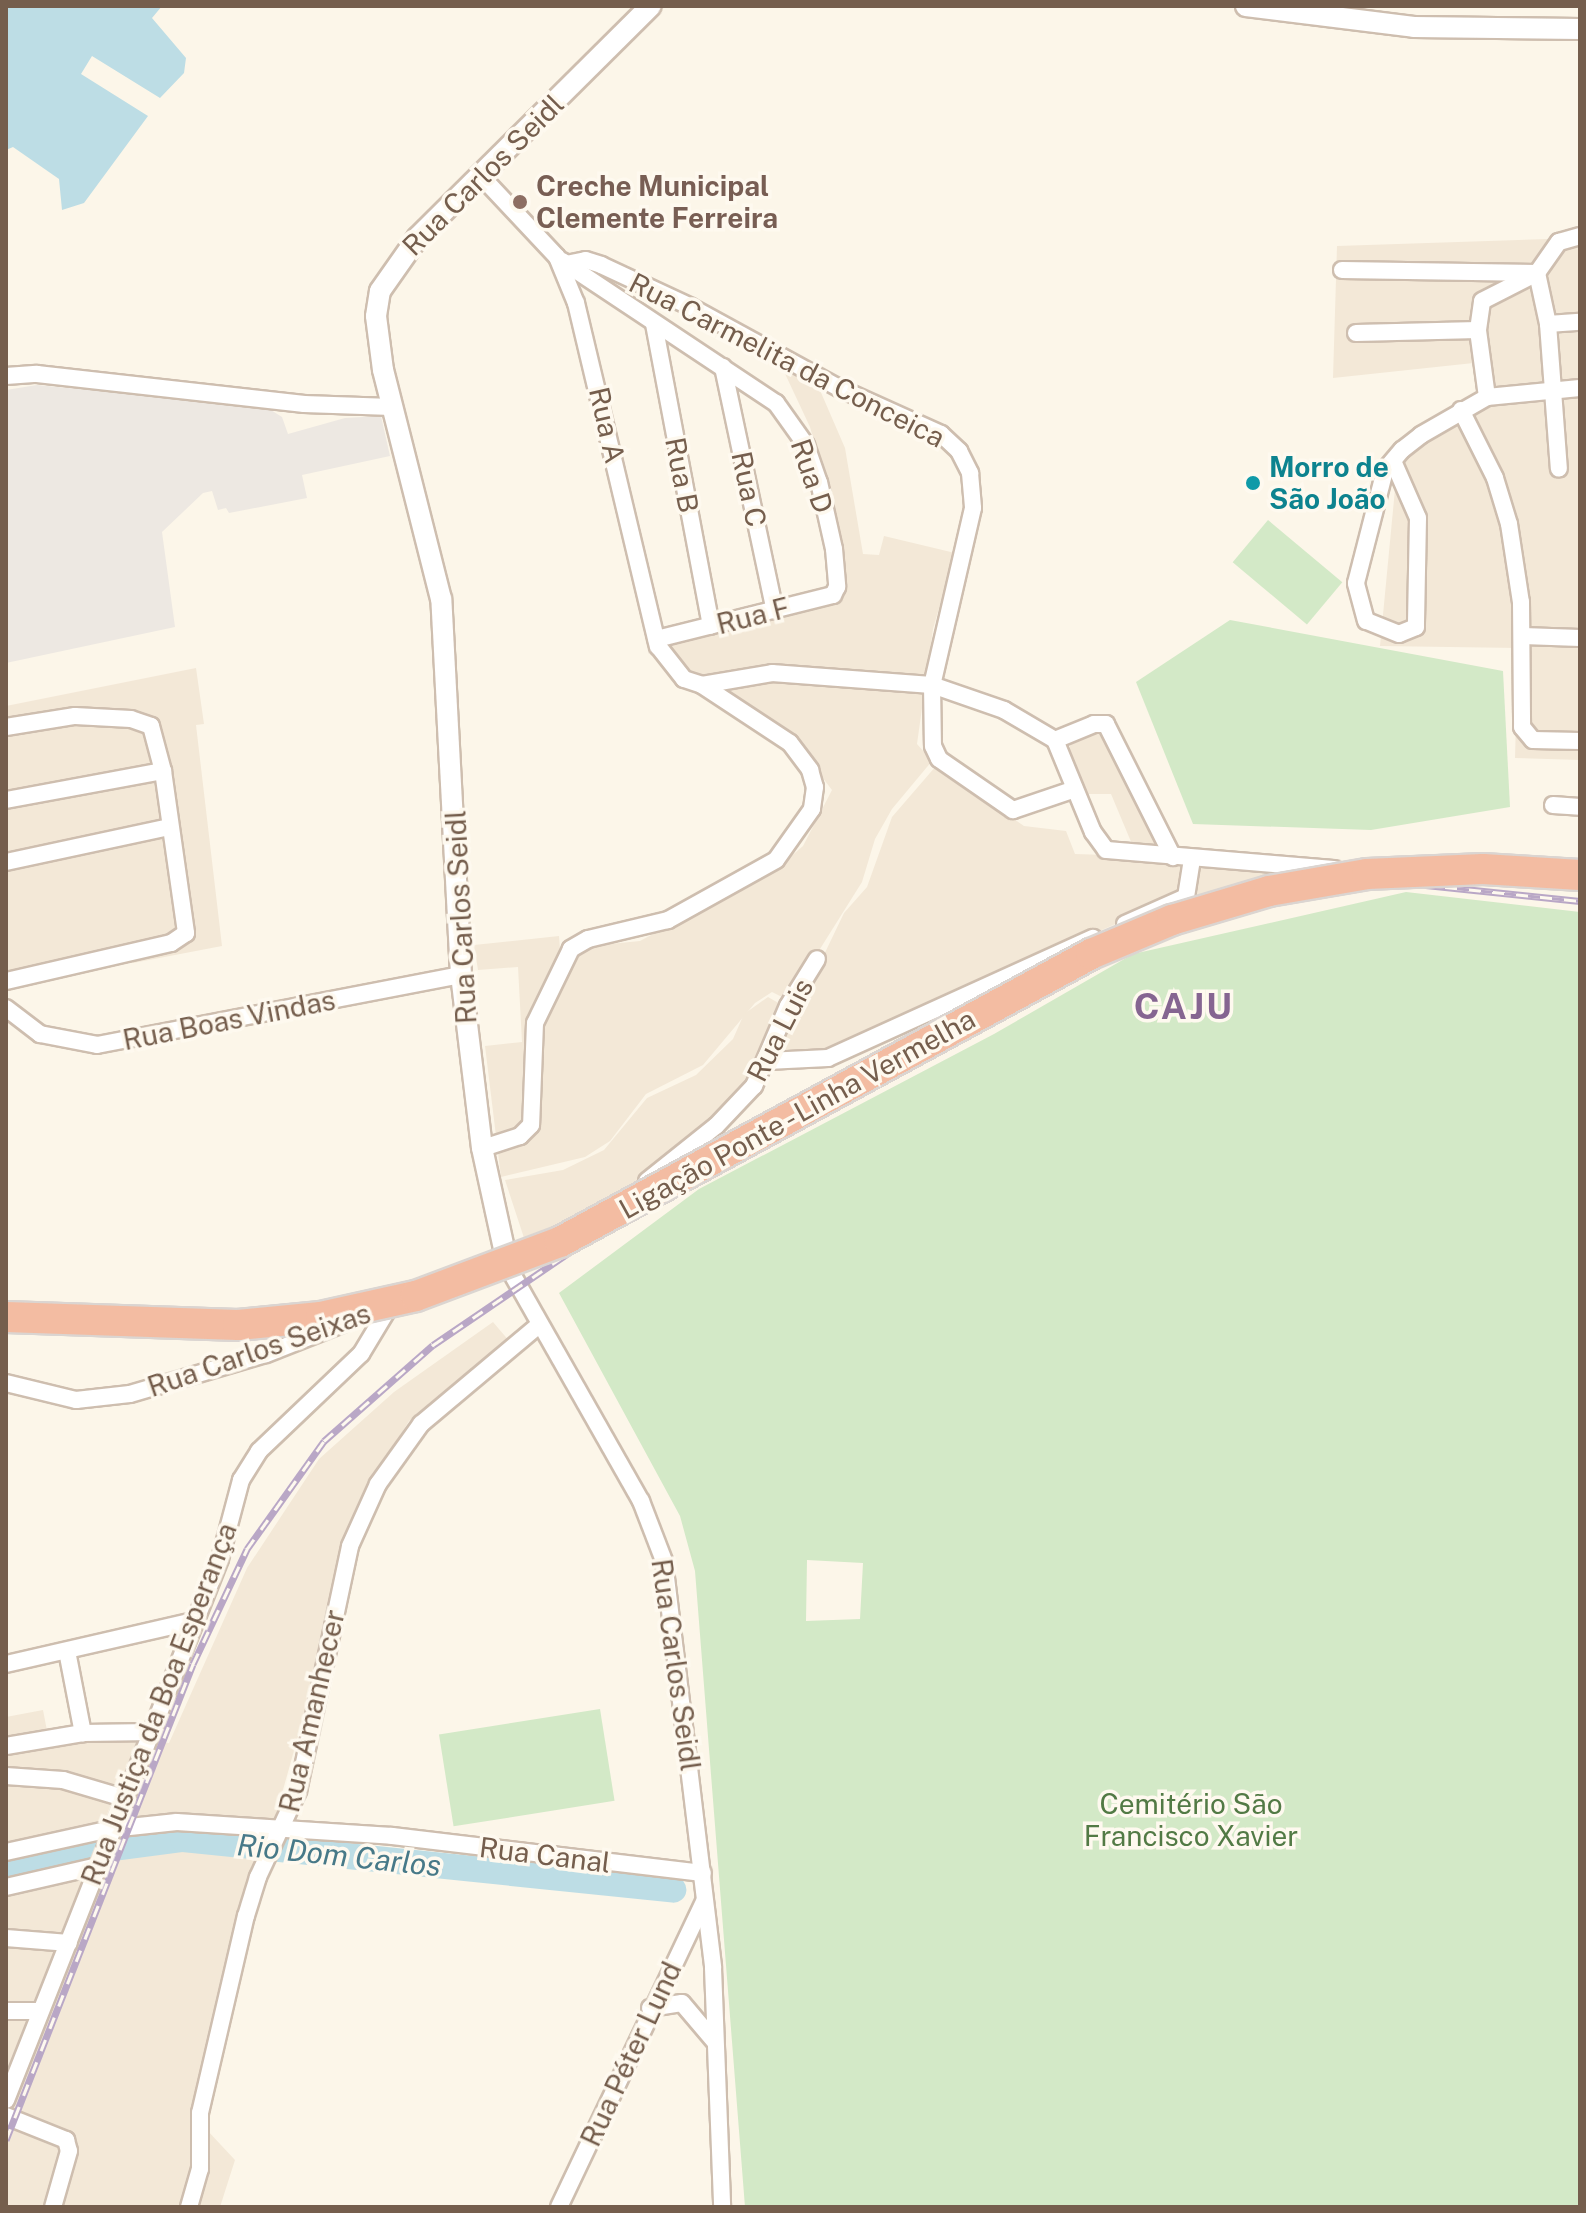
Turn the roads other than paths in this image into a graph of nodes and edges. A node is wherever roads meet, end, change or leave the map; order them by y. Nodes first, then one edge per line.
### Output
1 (651, 6) edge
2 (1246, 6) edge
3 (1580, 29) edge
4 (481, 176) junction
5 (1580, 236) edge
6 (562, 261) junction
7 (1342, 270) dead end
8 (1537, 273) junction
9 (1580, 322) edge
10 (654, 324) junction
11 (1548, 324) junction
12 (1478, 330) junction
13 (1356, 333) dead end
14 (723, 367) junction
15 (6, 376) edge
16 (1580, 388) edge
17 (1551, 390) junction
18 (1487, 397) junction
19 (392, 407) junction
20 (1461, 410) junction
21 (1393, 461) junction
22 (1559, 469) dead end
23 (837, 578) joint
24 (775, 611) junction
25 (711, 626) junction
26 (1523, 636) junction
27 (1580, 638) edge
28 (656, 639) junction
29 (702, 685) junction
30 (932, 685) junction
31 (6, 727) edge
32 (1055, 740) junction
33 (1580, 741) edge
34 (163, 771) junction
35 (1075, 789) junction
36 (6, 800) edge
37 (1553, 805) dead end
38 (1580, 807) edge
39 (169, 827) junction
40 (1173, 857) junction
41 (1192, 858) junction
42 (6, 862) edge
43 (1364, 871) dead end
44 (1580, 875) edge
45 (1467, 879) dead end
46 (1580, 891) edge
47 (817, 959) dead end
48 (461, 975) junction
49 (6, 981) edge
50 (6, 1008) edge
51 (767, 1061) junction
52 (482, 1148) junction
53 (508, 1267) junction
54 (391, 1304) junction
55 (6, 1317) edge
56 (540, 1324) junction
57 (6, 1383) edge
58 (193, 1621) junction
59 (67, 1651) junction
60 (6, 1664) edge
61 (152, 1732) junction
62 (83, 1733) junction
63 (6, 1746) edge
64 (6, 1776) edge
65 (127, 1799) junction
66 (280, 1837) junction
67 (104, 1848) junction
68 (6, 1852) edge
69 (703, 1873) junction
70 (6, 1887) edge
71 (705, 1901) junction
72 (6, 1938) edge
73 (69, 1943) junction
74 (650, 2008) junction
75 (6, 2011) edge
76 (40, 2011) junction
77 (716, 2043) junction
78 (6, 2100) edge
79 (6, 2116) edge
80 (53, 2207) edge
81 (189, 2207) edge
82 (559, 2207) edge
83 (722, 2207) edge

1 - 4 street, Rua Carlos Seidl
2 - 3 street
4 - 6 street, Rua A
4 - 19 street, Rua Carlos Seidl
5 - 8 street
6 - 10 street, Rua D
6 - 28 street, Rua A
6 - 30 street, Rua Carmelita da Conceica
7 - 8 street
8 - 11 street
8 - 12 street
9 - 11 street
10 - 14 street, Rua D
10 - 25 street, Rua B
11 - 17 street
12 - 13 street
12 - 18 street
14 - 23 street, Rua D
14 - 24 street, Rua C
15 - 19 street
16 - 17 street
17 - 18 street
17 - 22 street
18 - 20 street
19 - 48 street, Rua Carlos Seidl
20 - 21 street
20 - 26 street
21 - 21 street
23 - 24 street, Rua F
24 - 25 street, Rua F
25 - 28 street, Rua F
26 - 27 street
26 - 33 street
28 - 29 street, Rua A
29 - 30 street
29 - 52 street, Rua A
30 - 32 street
30 - 35 street, Rua Carmelita da Conceica
31 - 34 street
32 - 35 street
32 - 40 street
34 - 36 street
34 - 39 street
35 - 40 street
37 - 38 street
39 - 42 street
39 - 49 street
40 - 41 street
41 - 43 street
41 - 51 street
44 - 55 highway, Ligação Ponte - Linha Vermelha, bridge
45 - 46 street
47 - 51 street, Rua Luis
48 - 50 street, Rua Boas Vindas
48 - 52 street, Rua Carlos Seidl
51 - 53 street, Rua Luis
52 - 53 street, Rua Carlos Seidl
53 - 54 street, Rua Carlos Seixas
53 - 56 street, Rua Carlos Seidl
54 - 57 street, Rua Carlos Seixas
54 - 58 street, Rua Justiça da Boa Esperança
56 - 66 street, Rua Amanhecer
56 - 69 street, Rua Carlos Seidl
58 - 59 street
58 - 61 street, Rua Justiça da Boa Esperança
59 - 60 street
59 - 62 street
61 - 62 street
61 - 65 street, Rua Justiça da Boa Esperança
62 - 63 street
64 - 65 street
65 - 67 street, Rua Justiça da Boa Esperança
66 - 67 street, Rua Canal
66 - 69 street, Rua Canal
66 - 81 street, Rua Amanhecer
67 - 68 street, Rua Canal
67 - 70 street
67 - 73 street, Rua Justiça da Boa Esperança
69 - 71 street, Rua Carlos Seidl
71 - 74 street, Rua Péter Lund
71 - 77 street, Rua Carlos Seidl
72 - 73 street
73 - 76 street, Rua Justiça da Boa Esperança
74 - 77 street
74 - 82 street, Rua Péter Lund
75 - 76 street
76 - 78 street, Rua Justiça da Boa Esperança
77 - 83 street, Rua Carlos Seidl
79 - 80 street

